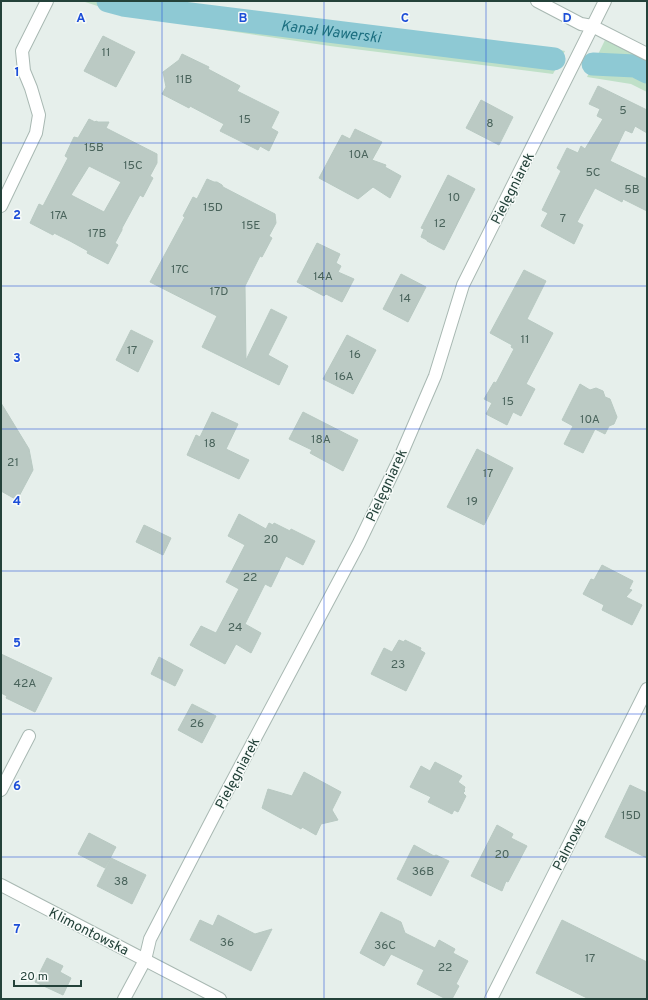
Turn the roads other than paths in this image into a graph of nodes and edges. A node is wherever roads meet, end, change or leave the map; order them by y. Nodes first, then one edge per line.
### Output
1 (47, 1) edge
2 (537, 1) edge
3 (605, 1) edge
4 (592, 26) junction
5 (647, 54) edge
6 (1, 206) edge
7 (647, 690) edge
8 (29, 736) dead end
9 (1, 790) edge
10 (1, 885) edge
11 (145, 960) junction
12 (124, 999) edge
13 (220, 999) edge
14 (491, 999) edge

1 - 6 street
2 - 4 street
3 - 4 street, Pielęgniarek
4 - 5 street
4 - 11 street, Pielęgniarek
7 - 14 street, Palmowa
8 - 9 street
10 - 11 street, Klimontowska
11 - 12 street, Pielęgniarek
11 - 13 street, Klimontowska

